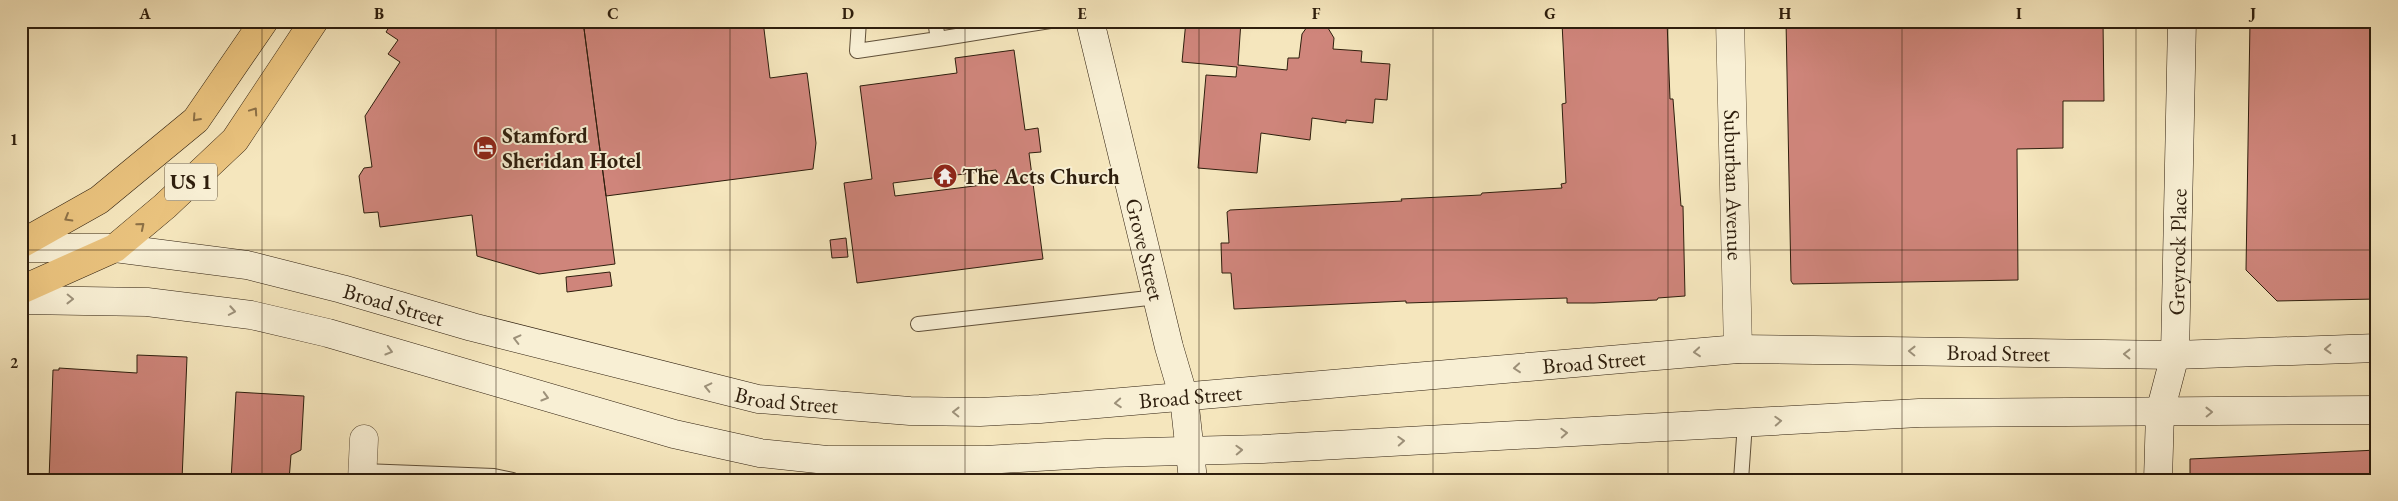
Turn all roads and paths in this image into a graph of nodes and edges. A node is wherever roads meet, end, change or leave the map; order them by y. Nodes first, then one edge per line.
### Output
1 (264, 21) edge
2 (314, 21) edge
3 (859, 21) edge
4 (934, 21) edge
5 (1050, 21) edge
6 (1090, 21) edge
7 (1730, 21) edge
8 (2182, 21) edge
9 (994, 26) edge
10 (938, 39) junction
11 (21, 246) edge
12 (115, 248) junction
13 (21, 290) edge
14 (1157, 297) junction
15 (21, 300) edge
16 (918, 324) dead end
17 (1738, 348) junction
18 (2377, 348) edge
19 (2175, 355) junction
20 (1184, 398) junction
21 (2377, 410) edge
22 (2160, 412) junction
23 (1744, 423) junction
24 (364, 439) dead end
25 (1190, 452) junction
26 (363, 475) edge
27 (444, 477) edge
28 (513, 480) edge
29 (1193, 480) edge
30 (1742, 480) edge
31 (2158, 480) edge

1 -> 11 main road, US 1
12 -> 2 main road, US 1
3 - 10 lane
4 - 10 lane
5 - 9 lane
6 - 14 main road, Grove Street
7 - 17 main road, Suburban Avenue
8 - 19 main road, Greyrock Place
9 - 10 lane
11 - 12 main road, Broad Street
12 - 13 main road, US 1
20 -> 12 main road, Broad Street
14 - 16 lane
14 - 20 main road, Grove Street
15 -> 25 main road, Broad Street
19 -> 17 main road, Broad Street
17 -> 20 main road, Broad Street
18 -> 19 main road, Broad Street
19 - 22 main road, Greyrock Place
20 - 25 main road, Grove Street
22 -> 21 main road, Broad Street
23 -> 22 main road, Broad Street
22 - 31 main road, Greyrock Place
25 -> 23 main road, Broad Street
23 - 30 lane
24 - 26 main road
25 - 29 main road, Grove Street
26 - 27 lane
27 - 28 lane

